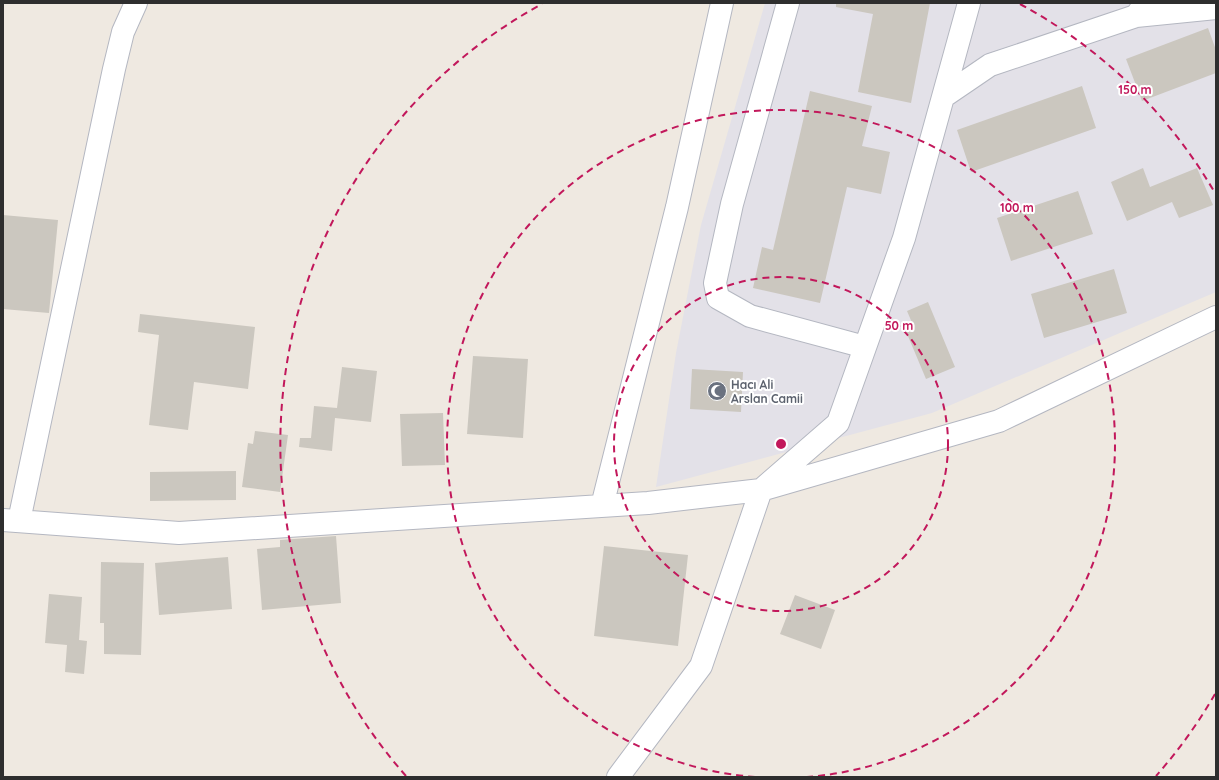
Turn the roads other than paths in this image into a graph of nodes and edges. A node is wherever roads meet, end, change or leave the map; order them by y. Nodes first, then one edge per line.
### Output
1 (136, 3) edge
2 (722, 3) edge
3 (788, 3) edge
4 (969, 3) edge
5 (1216, 8) edge
6 (1140, 9) edge
7 (943, 97) junction
8 (1216, 317) edge
9 (865, 347) junction
10 (761, 490) junction
11 (602, 506) junction
12 (11, 520) edge
13 (618, 777) edge

1 - 12 street
2 - 11 street
3 - 9 street
4 - 7 street
5 - 6 street
6 - 7 street
7 - 9 street
8 - 10 street
9 - 10 street
10 - 11 street
10 - 13 street
11 - 12 street

